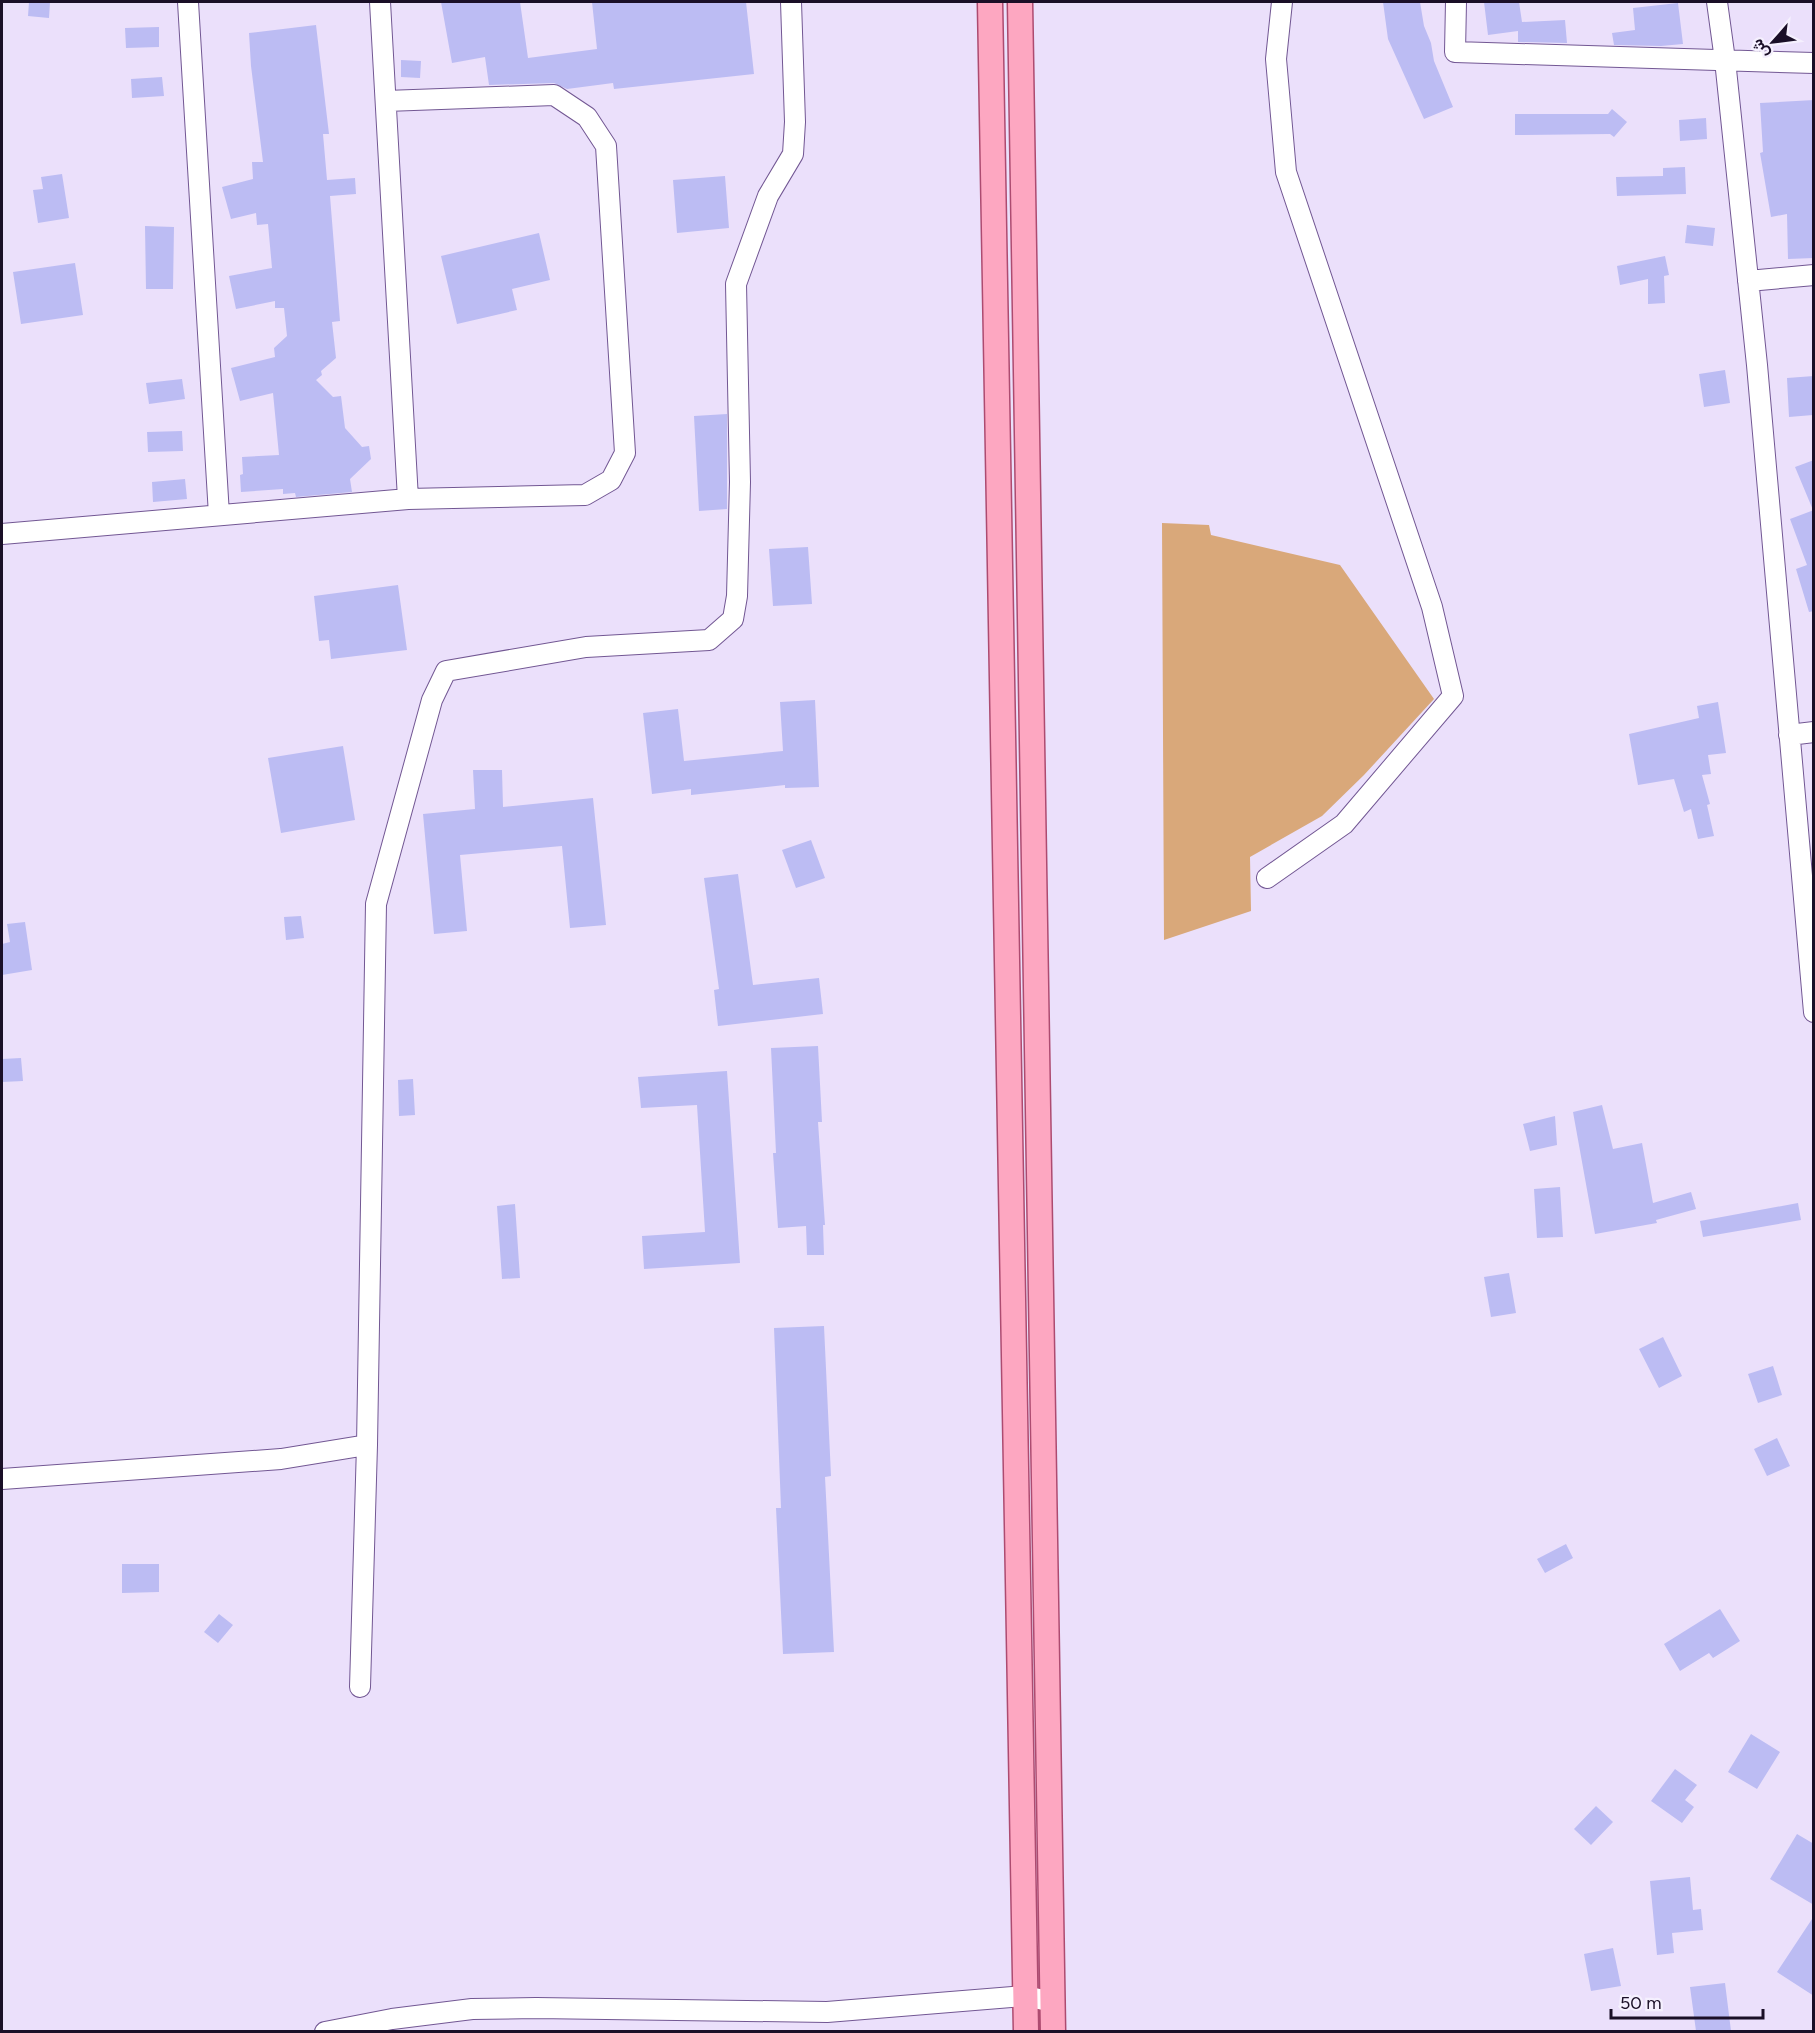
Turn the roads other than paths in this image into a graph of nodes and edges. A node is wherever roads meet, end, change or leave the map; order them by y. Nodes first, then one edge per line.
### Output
1 (188, 2) edge
2 (380, 2) edge
3 (791, 2) edge
4 (990, 2) edge
5 (1020, 2) edge
6 (1282, 2) edge
7 (1456, 2) edge
8 (1717, 2) edge
9 (1725, 60) junction
10 (1814, 63) edge
11 (386, 101) junction
12 (1814, 275) edge
13 (1748, 281) junction
14 (408, 499) junction
15 (219, 515) junction
16 (2, 534) edge
17 (1814, 732) edge
18 (1789, 735) junction
19 (1267, 878) dead end
20 (1814, 1012) edge
21 (367, 1445) junction
22 (2, 1479) edge
23 (360, 1687) dead end
24 (1025, 1996) junction
25 (1053, 2002) junction
26 (325, 2031) edge
27 (1026, 2031) edge
28 (1053, 2031) edge

1 - 15 street
2 - 11 street
3 - 21 street
4 - 24 main road
5 - 25 main road
6 - 19 street
7 - 9 street
8 - 9 street
9 - 10 street
9 - 13 street
11 - 14 street
11 - 14 street
12 - 13 street
13 - 18 street
14 - 15 street
15 - 16 street
17 - 18 street
18 - 20 street
21 - 22 street
21 - 23 street
24 - 25 street
24 - 26 street
24 - 27 main road
25 - 28 main road

